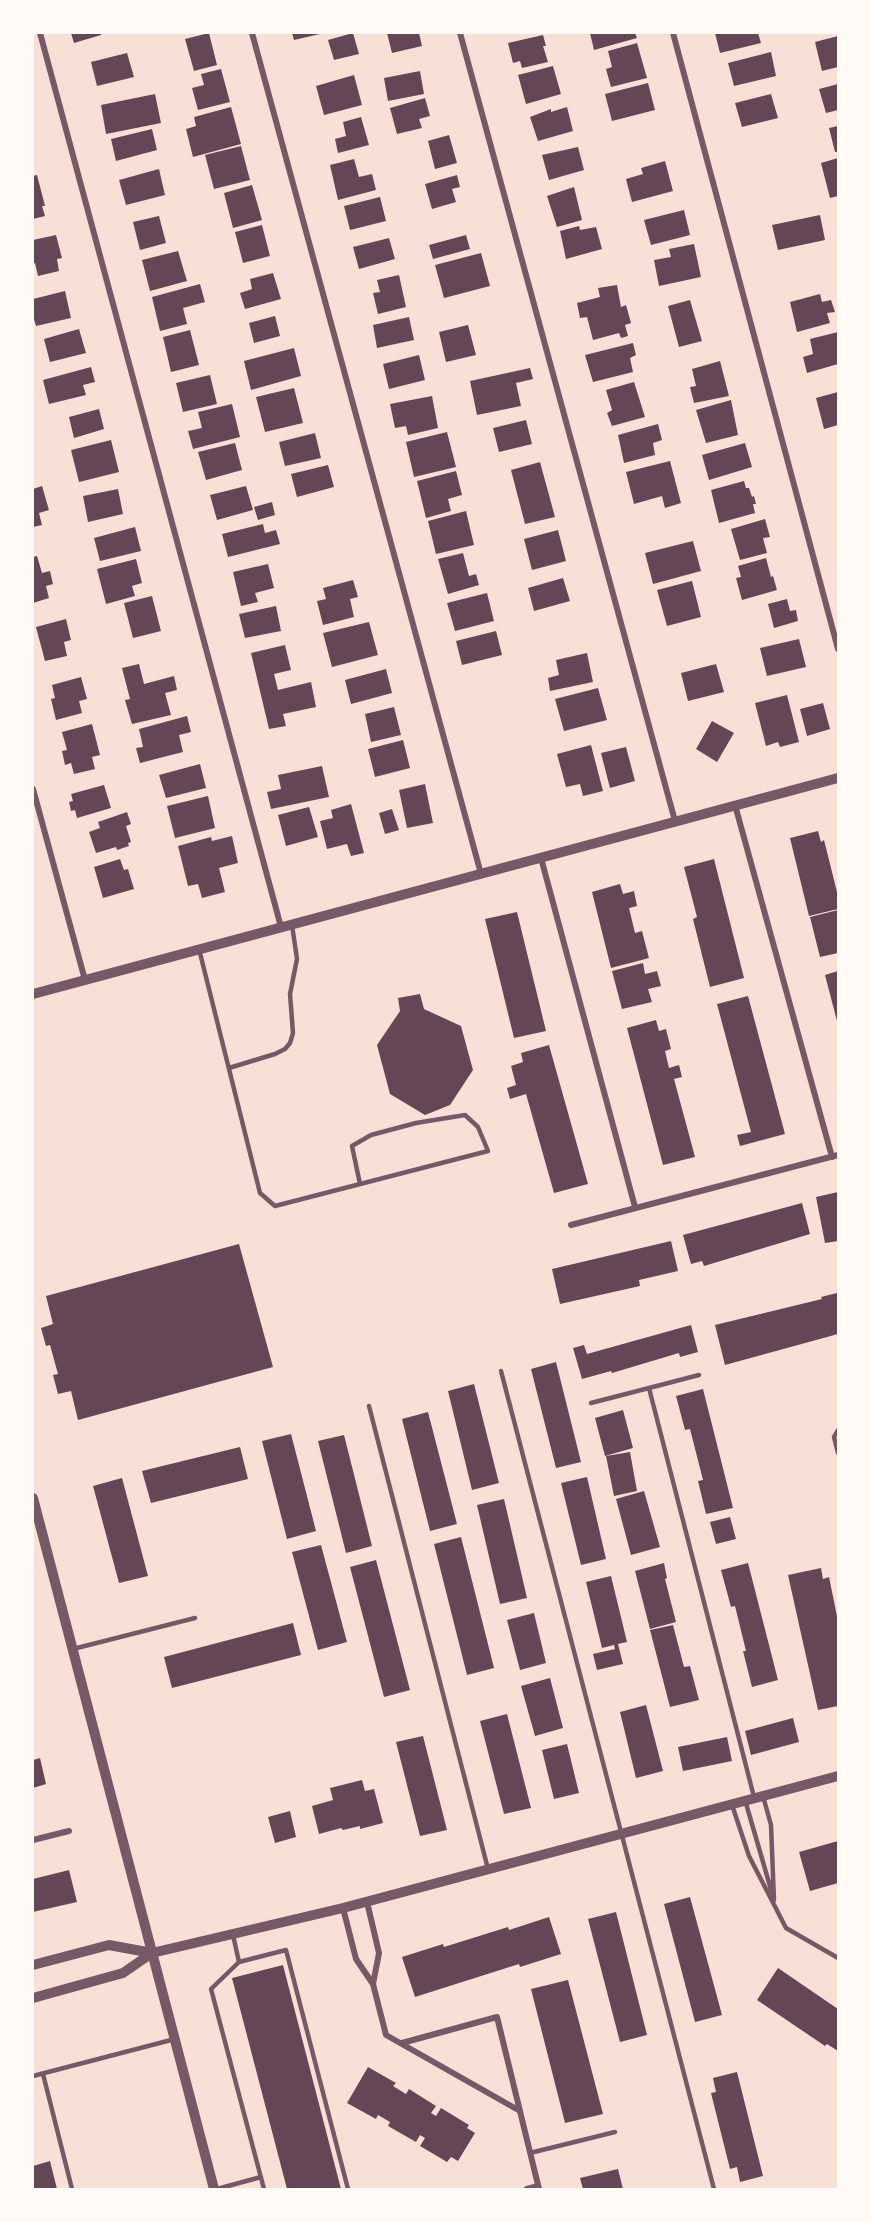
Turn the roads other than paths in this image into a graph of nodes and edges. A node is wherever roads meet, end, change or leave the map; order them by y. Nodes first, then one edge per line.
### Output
1 (40, 33) edge
2 (252, 33) edge
3 (460, 33) edge
4 (673, 33) edge
5 (838, 649) edge
6 (838, 778) edge
7 (33, 789) edge
8 (735, 805) junction
9 (675, 821) junction
10 (541, 858) junction
11 (481, 874) junction
12 (286, 926) junction
13 (199, 949) junction
14 (85, 980) junction
15 (33, 994) edge
16 (229, 1068) junction
17 (835, 1156) edge
18 (360, 1184) junction
19 (635, 1207) junction
20 (571, 1225) dead end
21 (501, 1371) dead end
22 (699, 1375) dead end
23 (649, 1388) junction
24 (591, 1403) dead end
25 (369, 1406) dead end
26 (838, 1430) edge
27 (838, 1453) edge
28 (33, 1498) edge
29 (195, 1618) dead end
30 (72, 1649) junction
31 (838, 1776) edge
32 (754, 1798) junction
33 (732, 1804) junction
34 (69, 1831) dead end
35 (621, 1834) junction
36 (33, 1840) edge
37 (488, 1869) junction
38 (367, 1902) junction
39 (774, 1903) junction
40 (343, 1908) junction
41 (233, 1934) junction
42 (152, 1953) junction
43 (838, 1958) edge
44 (239, 1962) junction
45 (33, 1965) edge
46 (373, 1984) junction
47 (33, 1998) edge
48 (175, 2039) junction
49 (402, 2043) junction
50 (43, 2074) junction
51 (33, 2076) edge
52 (520, 2111) junction
53 (615, 2132) dead end
54 (530, 2153) junction
55 (261, 2177) junction
56 (538, 2188) edge
57 (72, 2189) edge
58 (215, 2189) edge
59 (264, 2189) edge
60 (348, 2189) edge
61 (527, 2189) edge
62 (714, 2189) edge

1 - 12 street
2 - 11 street
3 - 9 street
4 - 5 street
6 - 8 street
7 - 14 street
8 - 9 street
8 - 17 street
9 - 10 street
10 - 11 street
10 - 19 street
11 - 12 street
12 - 13 street
12 - 16 lane
13 - 14 street
13 - 16 lane
14 - 15 street
16 - 18 lane
17 - 19 street
18 - 18 lane
19 - 20 street
21 - 35 lane
22 - 23 lane
23 - 24 lane
23 - 32 lane
25 - 37 lane
26 - 27 lane
28 - 30 street
29 - 30 lane
30 - 42 street
31 - 32 street
32 - 33 street
32 - 39 lane
32 - 39 lane
33 - 35 street
33 - 39 lane
34 - 36 street
35 - 37 street
35 - 62 lane
37 - 38 street
38 - 40 street
38 - 46 street
39 - 43 lane
40 - 41 street
40 - 46 street
41 - 42 street
41 - 44 lane
42 - 45 street
42 - 47 street
42 - 48 street
44 - 55 lane
44 - 60 lane
46 - 49 street
48 - 50 lane
48 - 58 street
49 - 52 street
49 - 52 street
50 - 51 lane
50 - 57 lane
52 - 54 street
53 - 54 lane
54 - 56 street
55 - 58 lane
55 - 59 lane
56 - 61 street

